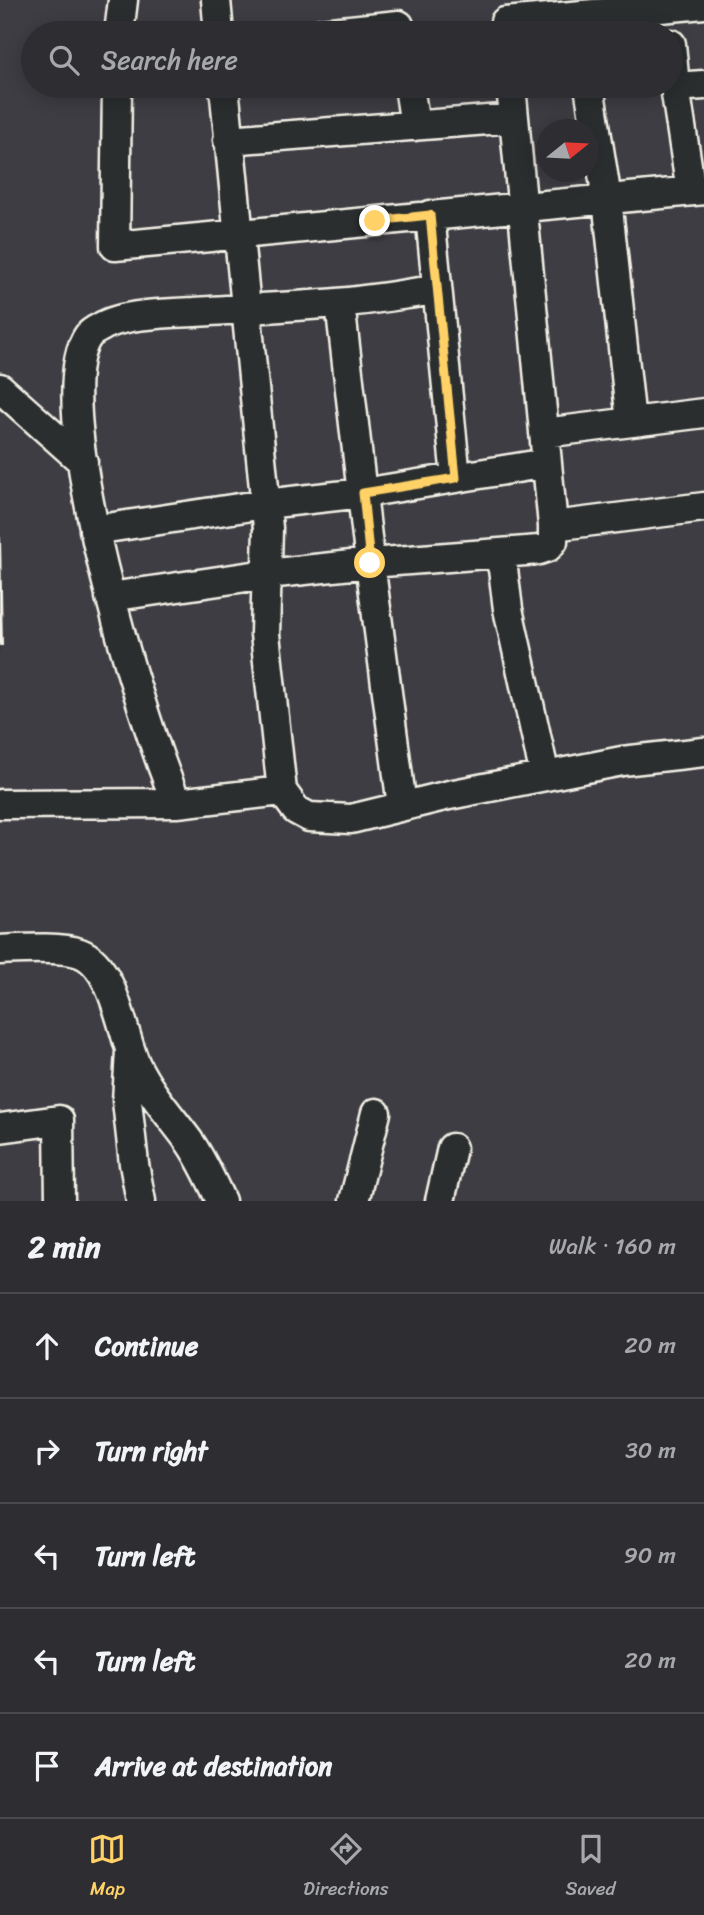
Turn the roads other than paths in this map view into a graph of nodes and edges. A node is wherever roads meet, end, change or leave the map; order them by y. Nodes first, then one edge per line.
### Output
1 (123, 0) edge
2 (216, 0) edge
3 (704, 4) edge
4 (505, 18) edge
5 (669, 20) edge
6 (120, 21) edge
7 (218, 21) edge
8 (542, 21) edge
9 (646, 21) edge
10 (704, 85) edge
11 (683, 86) edge
12 (117, 98) edge
13 (225, 98) edge
14 (411, 98) edge
15 (512, 98) edge
16 (591, 98) edge
17 (677, 98) edge
18 (514, 118) junction
19 (415, 126) junction
20 (228, 140) junction
21 (698, 190) edge
22 (607, 199) junction
23 (523, 206) junction
24 (430, 215) junction
25 (238, 234) junction
26 (437, 290) junction
27 (340, 303) junction
28 (245, 309) junction
29 (0, 388) edge
30 (704, 413) edge
31 (631, 422) junction
32 (544, 433) junction
33 (83, 462) junction
34 (547, 463) junction
35 (456, 478) junction
36 (363, 493) junction
37 (265, 504) junction
38 (704, 507) edge
39 (553, 526) junction
40 (94, 530) junction
41 (498, 554) junction
42 (370, 563) junction
43 (267, 574) junction
44 (110, 597) junction
45 (704, 752) edge
46 (545, 776) junction
47 (282, 791) junction
48 (177, 803) junction
49 (0, 804) edge
50 (402, 806) junction
51 (0, 950) edge
52 (131, 1050) junction
53 (376, 1114) dead end
54 (0, 1128) edge
55 (452, 1148) dead end
56 (60, 1201) edge
57 (141, 1201) edge
58 (221, 1201) edge
59 (354, 1201) edge
60 (440, 1201) edge

1 - 6 street
2 - 7 street
3 - 5 street
4 - 8 street
5 - 9 street
10 - 11 street
12 - 25 street
13 - 20 street
14 - 19 street
15 - 18 street
16 - 22 street
17 - 21 street
18 - 19 street
18 - 23 street
19 - 20 street
20 - 25 street
21 - 22 street
22 - 23 street
22 - 31 street
23 - 24 street
23 - 32 street
24 - 25 street
24 - 26 street
25 - 28 street
26 - 27 street
26 - 35 street
27 - 28 street
27 - 36 street
28 - 33 street
28 - 37 street
29 - 33 street
30 - 31 street
31 - 32 street
32 - 34 street
33 - 40 street
34 - 35 street
34 - 39 street
35 - 36 street
36 - 37 street
36 - 42 street
37 - 40 street
37 - 43 street
38 - 39 street
39 - 41 street
40 - 44 street
41 - 42 street
41 - 46 street
42 - 43 street
42 - 50 street
43 - 44 street
43 - 47 street
44 - 48 street
45 - 46 street
46 - 50 street
47 - 48 street
47 - 50 street
48 - 49 street
51 - 52 street
52 - 57 street
52 - 58 street
53 - 59 street
54 - 56 street
55 - 60 street

